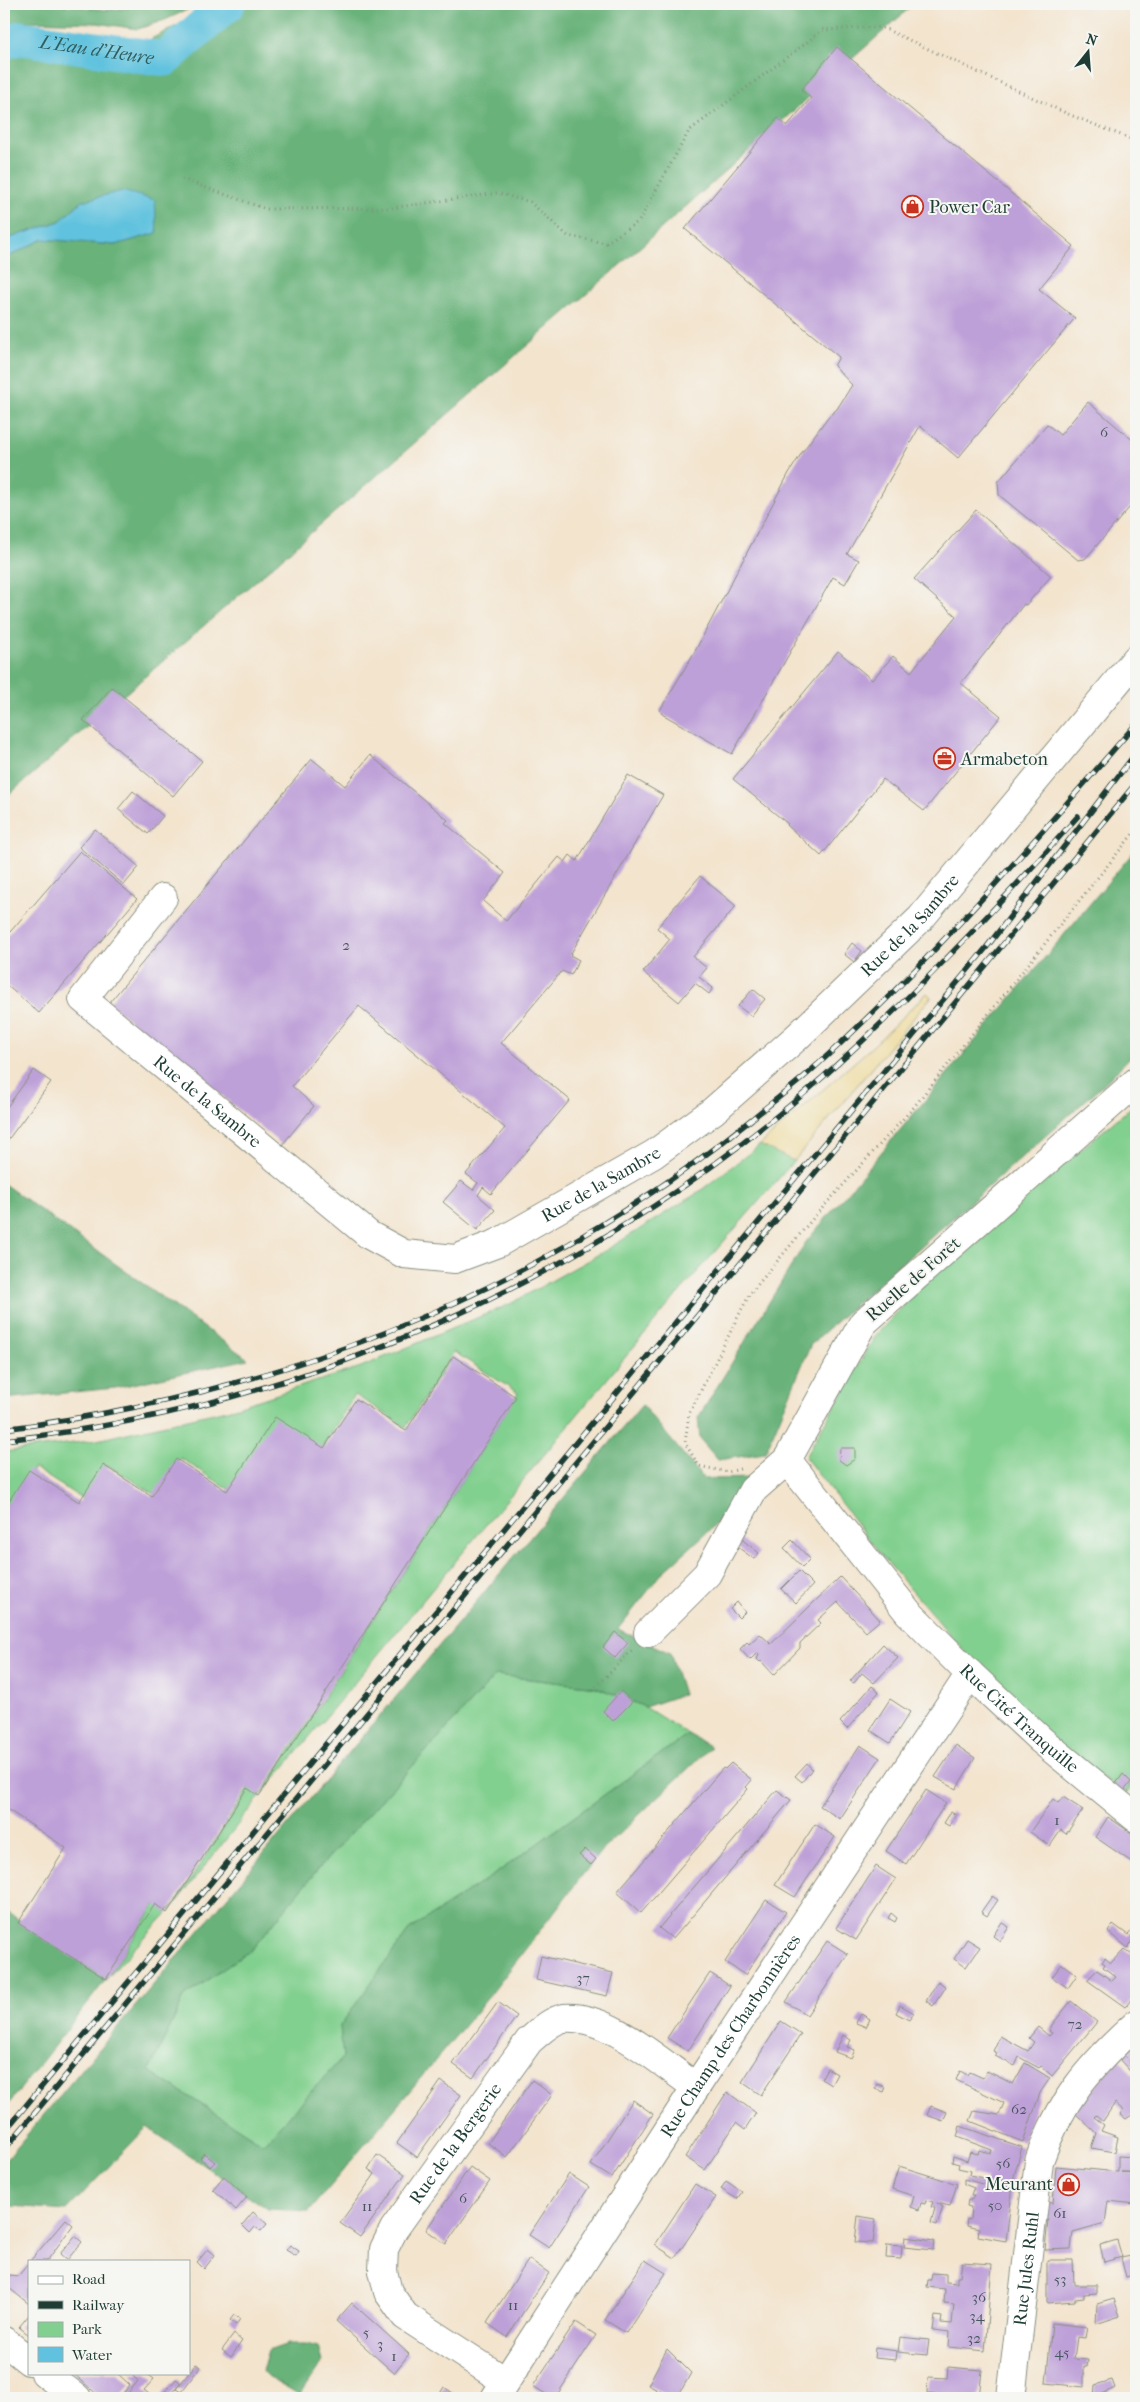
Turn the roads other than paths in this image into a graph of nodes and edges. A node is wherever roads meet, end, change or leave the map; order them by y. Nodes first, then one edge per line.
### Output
1 (1136, 660) edge
2 (163, 898) dead end
3 (1136, 1082) edge
4 (787, 1460) junction
5 (648, 1633) road end
6 (970, 1674) junction
7 (1136, 1818) edge
8 (1136, 2024) edge
9 (696, 2087) junction
10 (4, 2341) edge
11 (28, 2360) edge
12 (46, 2374) edge
13 (500, 2390) edge
14 (77, 2398) edge
15 (1011, 2398) edge

1 - 2 street, Rue de la Sambre
3 - 4 street, Ruelle de Forêt
4 - 5 street, Ruelle de Forêt
4 - 6 street, Rue Cité Tranquille
6 - 7 street, Rue Cité Tranquille
6 - 9 street, Rue Champ des Charbonnières
8 - 15 street, Rue Jules Ruhl
9 - 13 street, Rue Champ des Charbonnières
9 - 13 street, Rue de la Bergerie
10 - 11 street
12 - 14 street

